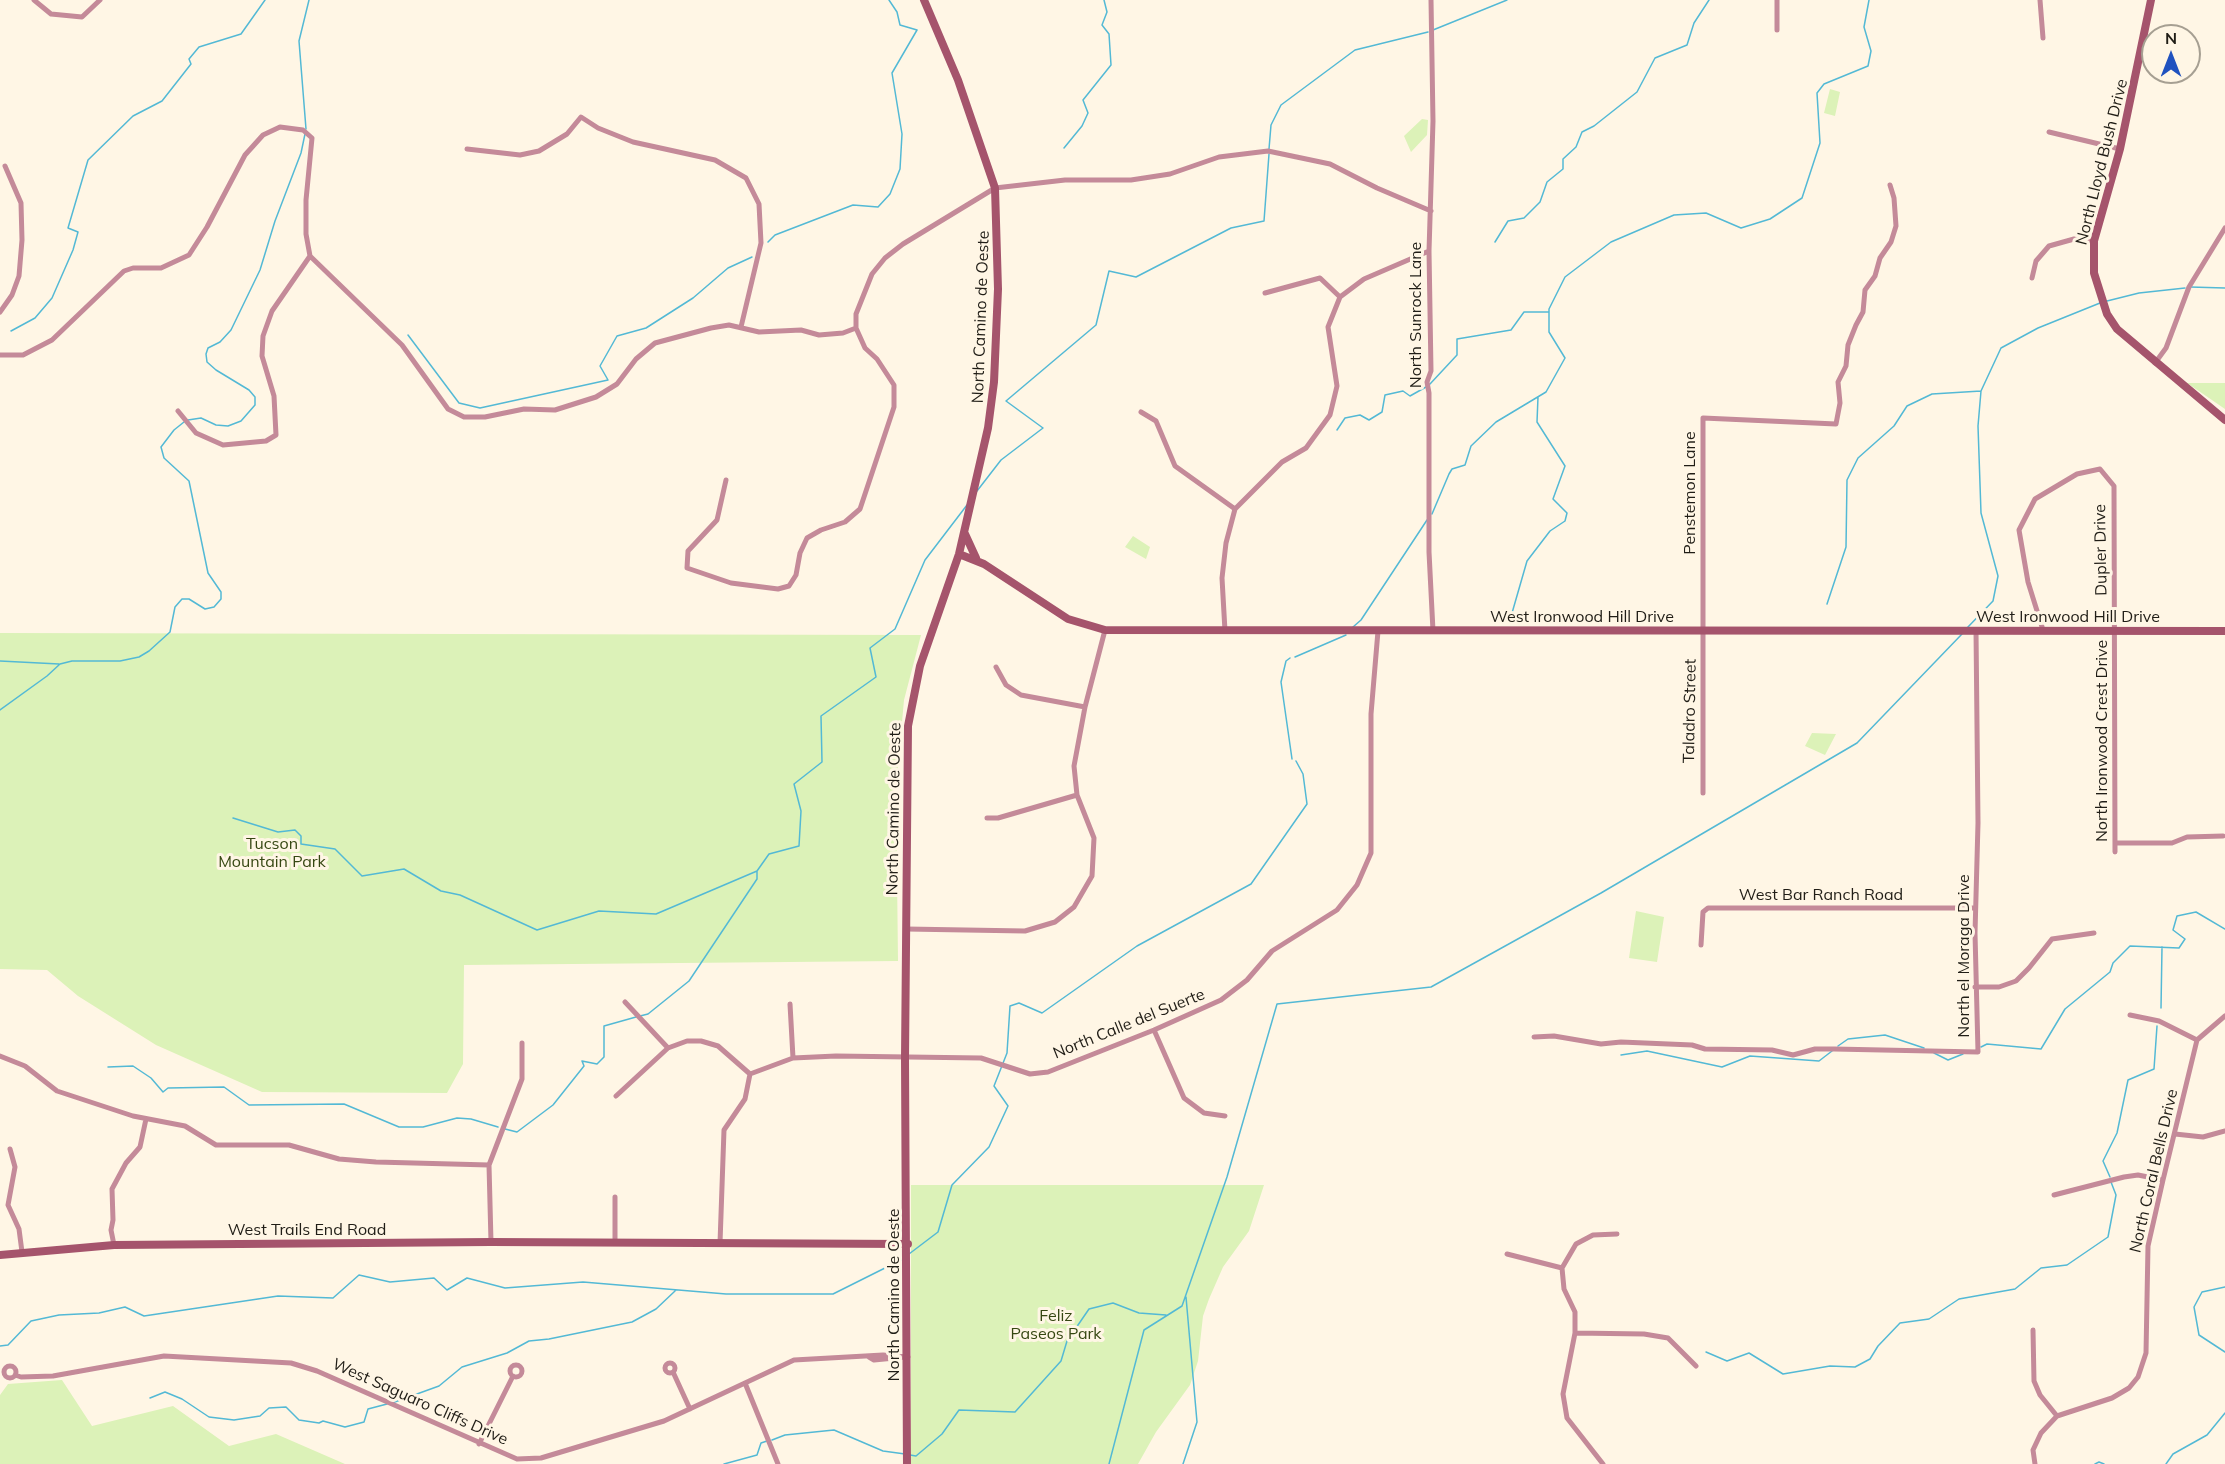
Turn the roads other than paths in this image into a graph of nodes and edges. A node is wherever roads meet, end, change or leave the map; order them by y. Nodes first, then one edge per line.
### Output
1 (34, 0) edge
2 (100, 0) edge
3 (924, 0) edge
4 (1431, 0) edge
5 (1777, 0) edge
6 (2040, 0) edge
7 (2151, 0) edge
8 (1777, 30) dead end
9 (2043, 38) dead end
10 (2049, 132) dead end
11 (466, 149) dead end
12 (2120, 149) junction
13 (5, 166) dead end
14 (1890, 185) dead end
15 (995, 188) junction
16 (1431, 211) junction
17 (2225, 228) edge
18 (2094, 241) junction
19 (1429, 251) junction
20 (310, 256) junction
21 (2032, 278) dead end
22 (1265, 293) dead end
23 (1340, 297) junction
24 (0, 312) edge
25 (741, 327) junction
26 (856, 328) junction
27 (0, 354) edge
28 (2155, 363) junction
29 (178, 411) dead end
30 (1141, 412) dead end
31 (2225, 420) edge
32 (726, 480) dead end
33 (1235, 509) junction
34 (964, 531) junction
35 (959, 554) junction
36 (979, 561) junction
37 (1106, 630) junction
38 (1976, 630) junction
39 (2043, 630) junction
40 (2115, 630) junction
41 (2225, 630) edge
42 (1225, 631) junction
43 (1378, 631) junction
44 (1433, 631) junction
45 (1705, 631) junction
46 (996, 668) dead end
47 (1085, 707) junction
48 (1702, 792) dead end
49 (1077, 795) junction
50 (987, 818) dead end
51 (2223, 836) dead end
52 (2115, 843) junction
53 (2115, 852) dead end
54 (1975, 908) junction
55 (906, 929) junction
56 (2094, 933) dead end
57 (1701, 945) dead end
58 (1975, 987) junction
59 (625, 1002) dead end
60 (790, 1004) dead end
61 (2130, 1015) dead end
62 (2225, 1016) edge
63 (1154, 1030) junction
64 (1534, 1037) dead end
65 (2197, 1040) junction
66 (522, 1043) dead end
67 (668, 1048) junction
68 (0, 1056) edge
69 (793, 1058) junction
70 (905, 1058) junction
71 (750, 1074) junction
72 (616, 1096) dead end
73 (1224, 1116) dead end
74 (146, 1119) junction
75 (2225, 1131) edge
76 (2175, 1134) junction
77 (10, 1149) dead end
78 (489, 1165) junction
79 (2163, 1180) junction
80 (2054, 1195) dead end
81 (615, 1197) dead end
82 (1617, 1234) dead end
83 (491, 1242) junction
84 (615, 1242) junction
85 (720, 1243) junction
86 (908, 1244) junction
87 (114, 1245) junction
88 (22, 1252) junction
89 (1507, 1254) dead end
90 (0, 1255) edge
91 (1562, 1268) junction
92 (2033, 1330) dead end
93 (1575, 1333) junction
94 (908, 1357) junction
95 (1696, 1366) dead end
96 (673, 1372) dead end
97 (15, 1375) dead end
98 (513, 1376) dead end
99 (2135, 1382) junction
100 (745, 1383) junction
101 (2142, 1388) dead end
102 (690, 1409) junction
103 (2057, 1416) junction
104 (478, 1444) junction
105 (542, 1461) edge
106 (778, 1464) edge
107 (907, 1464) edge
108 (1603, 1464) edge
109 (2035, 1464) edge

1 - 2 street
3 - 15 street, North Camino de Oeste
4 - 16 street, North Sunrock Lane
5 - 8 street
6 - 9 street
7 - 12 street, North Lloyd Bush Drive
10 - 12 street
11 - 25 street
12 - 18 street, North Lloyd Bush Drive
13 - 24 street
14 - 45 street, Penstemon Lane
15 - 16 street
15 - 26 street
15 - 34 street, North Camino de Oeste
16 - 19 street, North Sunrock Lane
17 - 28 street
18 - 21 street
18 - 28 street, North Lloyd Bush Drive
19 - 23 street
19 - 44 street, North Sunrock Lane
20 - 25 street
20 - 27 street
20 - 29 street
22 - 23 street
23 - 33 street
25 - 26 street
26 - 32 street
28 - 31 street, North Lloyd Bush Drive
30 - 33 street
33 - 42 street
34 - 35 street, North Camino de Oeste
34 - 36 street
35 - 36 street, West Ironwood Hill Drive
35 - 55 street, North Camino de Oeste
36 - 37 street, West Ironwood Hill Drive
37 - 42 street, West Ironwood Hill Drive
37 - 47 street
38 - 39 street, West Ironwood Hill Drive
38 - 45 street, West Ironwood Hill Drive
38 - 54 street, North el Moraga Drive
39 - 40 street, West Ironwood Hill Drive
39 - 40 street, Dupler Drive
40 - 41 street, West Ironwood Hill Drive
40 - 52 street, North Ironwood Crest Drive
42 - 43 street, West Ironwood Hill Drive
43 - 44 street, West Ironwood Hill Drive
43 - 63 street, North Calle del Suerte
44 - 45 street, West Ironwood Hill Drive
45 - 48 street, Taladro Street
46 - 47 street
47 - 49 street
49 - 50 street
49 - 55 street
51 - 52 street
52 - 53 street, North Ironwood Crest Drive
54 - 57 street, West Bar Ranch Road
54 - 58 street, North el Moraga Drive
55 - 70 street, North Camino de Oeste
56 - 58 street
58 - 64 street, North el Moraga Drive
59 - 67 street
60 - 69 street
61 - 65 street
62 - 65 street
63 - 70 street, North Calle del Suerte
63 - 73 street
65 - 76 street, North Coral Bells Drive
66 - 78 street
67 - 71 street
67 - 72 street
68 - 74 street
69 - 70 street, North Calle del Suerte
69 - 71 street, North Calle del Suerte
70 - 86 street, North Camino de Oeste
71 - 85 street
74 - 78 street
74 - 87 street
75 - 76 street
76 - 79 street, North Coral Bells Drive
77 - 88 street
78 - 83 street
79 - 80 street
79 - 99 street, North Coral Bells Drive
81 - 84 street
82 - 91 street
83 - 84 street, West Trails End Road
83 - 87 street, West Trails End Road
84 - 85 street, West Trails End Road
85 - 86 street, West Trails End Road
86 - 94 street, North Camino de Oeste
87 - 88 street, West Trails End Road
88 - 90 street, West Trails End Road
89 - 91 street
91 - 93 street
92 - 103 street
93 - 95 street
93 - 108 street
94 - 100 street, West Saguaro Cliffs Drive
94 - 107 street, North Camino de Oeste
96 - 102 street
97 - 104 street, West Saguaro Cliffs Drive
98 - 104 street
99 - 101 street
99 - 103 street
100 - 102 street, West Saguaro Cliffs Drive
100 - 106 street
102 - 105 street, West Saguaro Cliffs Drive
103 - 109 street
104 - 105 street, West Saguaro Cliffs Drive

